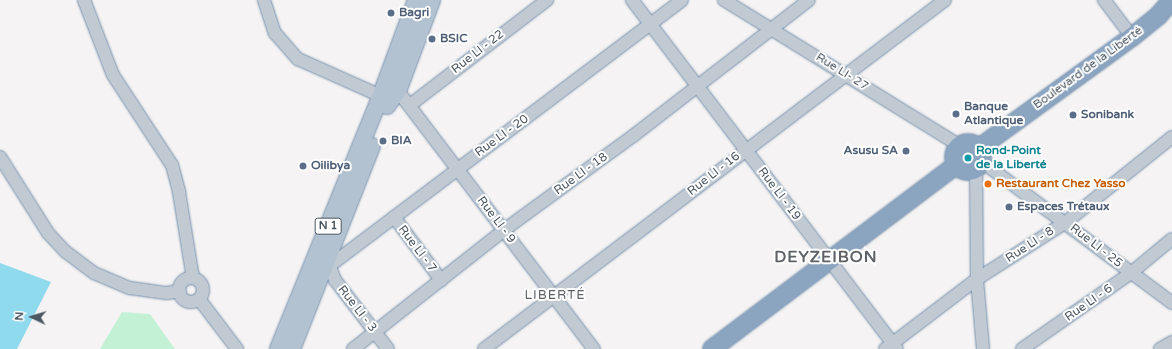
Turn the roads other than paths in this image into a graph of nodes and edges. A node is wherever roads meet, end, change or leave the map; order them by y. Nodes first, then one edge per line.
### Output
1 (84, 0) edge
2 (264, 0) edge
3 (411, 0) edge
4 (416, 0) edge
5 (425, 0) edge
6 (432, 0) edge
7 (547, 0) edge
8 (632, 0) edge
9 (682, 0) edge
10 (724, 0) edge
11 (945, 0) edge
12 (1104, 0) edge
13 (806, 1) edge
14 (531, 4) edge
15 (1169, 9) edge
16 (650, 23) junction
17 (773, 29) junction
18 (1132, 37) junction
19 (396, 69) junction
20 (847, 74) junction
21 (697, 86) junction
22 (398, 91) junction
23 (381, 101) junction
24 (410, 105) junction
25 (1172, 137) edge
26 (959, 145) junction
27 (745, 150) junction
28 (0, 157) edge
29 (979, 159) junction
30 (956, 165) junction
31 (458, 169) junction
32 (394, 218) junction
33 (1066, 222) junction
34 (504, 230) junction
35 (1172, 239) edge
36 (829, 261) junction
37 (328, 264) junction
38 (1131, 273) junction
39 (193, 278) junction
40 (977, 279) junction
41 (441, 280) junction
42 (180, 291) junction
43 (555, 295) junction
44 (199, 299) junction
45 (1172, 303) edge
46 (375, 332) junction
47 (1172, 342) edge
48 (892, 347) edge
49 (488, 348) edge
50 (237, 349) edge
51 (278, 349) edge
52 (292, 349) edge
53 (353, 349) edge
54 (388, 349) edge
55 (594, 349) edge
56 (712, 349) edge
57 (983, 349) edge
58 (1022, 349) edge
59 (1160, 349) edge

1 - 39 street
2 - 23 street
3 - 23 main road, N 1
4 - 19 main road
5 - 19 main road
6 - 22 main road
7 - 14 street, Rue LI - 22
8 - 16 street, Rue LI - 19
9 - 16 street, Rue LI - 20
10 - 17 street, Rue LI- 27
11 - 20 street, Rue LI - 16
12 - 18 street
13 - 17 street, Rue LI - 18
14 - 24 street, Rue LI - 22
15 - 18 highway, Boulevard de la Liberté
16 - 21 street, Rue LI - 19
16 - 31 street, Rue LI - 20
17 - 20 street, Rue LI- 27
17 - 21 street, Rue LI - 18
18 - 29 highway, Boulevard de la Liberté
19 - 23 main road
20 - 26 street, Rue LI- 27
20 - 27 street, Rue LI - 16
21 - 27 street, Rue LI - 19
21 - 34 street, Rue LI - 18
22 - 23 main road
22 - 24 street, Rue LI - 9
23 - 37 main road
23 - 51 main road, N 1
24 - 31 street, Rue LI - 9
25 - 33 street, Rue LI - 8
26 - 29 highway
26 - 30 highway
27 - 36 street, Rue LI - 19
27 - 43 street, Rue LI - 16
28 - 42 street
29 - 30 highway
29 - 33 street, Rue LI - 25
29 - 40 street
30 - 36 highway
31 - 32 street, Rue LI - 20
31 - 34 street, Rue LI - 9
32 - 37 street, Rue LI - 20
32 - 41 street, Rue LI - 7
33 - 38 street, Rue LI - 25
33 - 40 street, Rue LI - 8
34 - 41 street, Rue LI - 18
34 - 43 street, Rue LI - 9
35 - 38 street, Rue LI - 6
36 - 48 street, Rue LI - 19
36 - 56 highway
37 - 46 street, Rue LI - 3
37 - 52 main road
38 - 45 street, Rue LI - 25
38 - 58 street, Rue LI - 6
39 - 42 street
39 - 44 street
40 - 48 street, Rue LI - 8
40 - 57 street
41 - 46 street, Rue LI - 18
42 - 44 street
43 - 49 street, Rue LI - 16
43 - 55 street, Rue LI - 9
44 - 50 street
46 - 53 street, Rue LI - 18
46 - 54 street, Rue LI - 3
47 - 59 street

